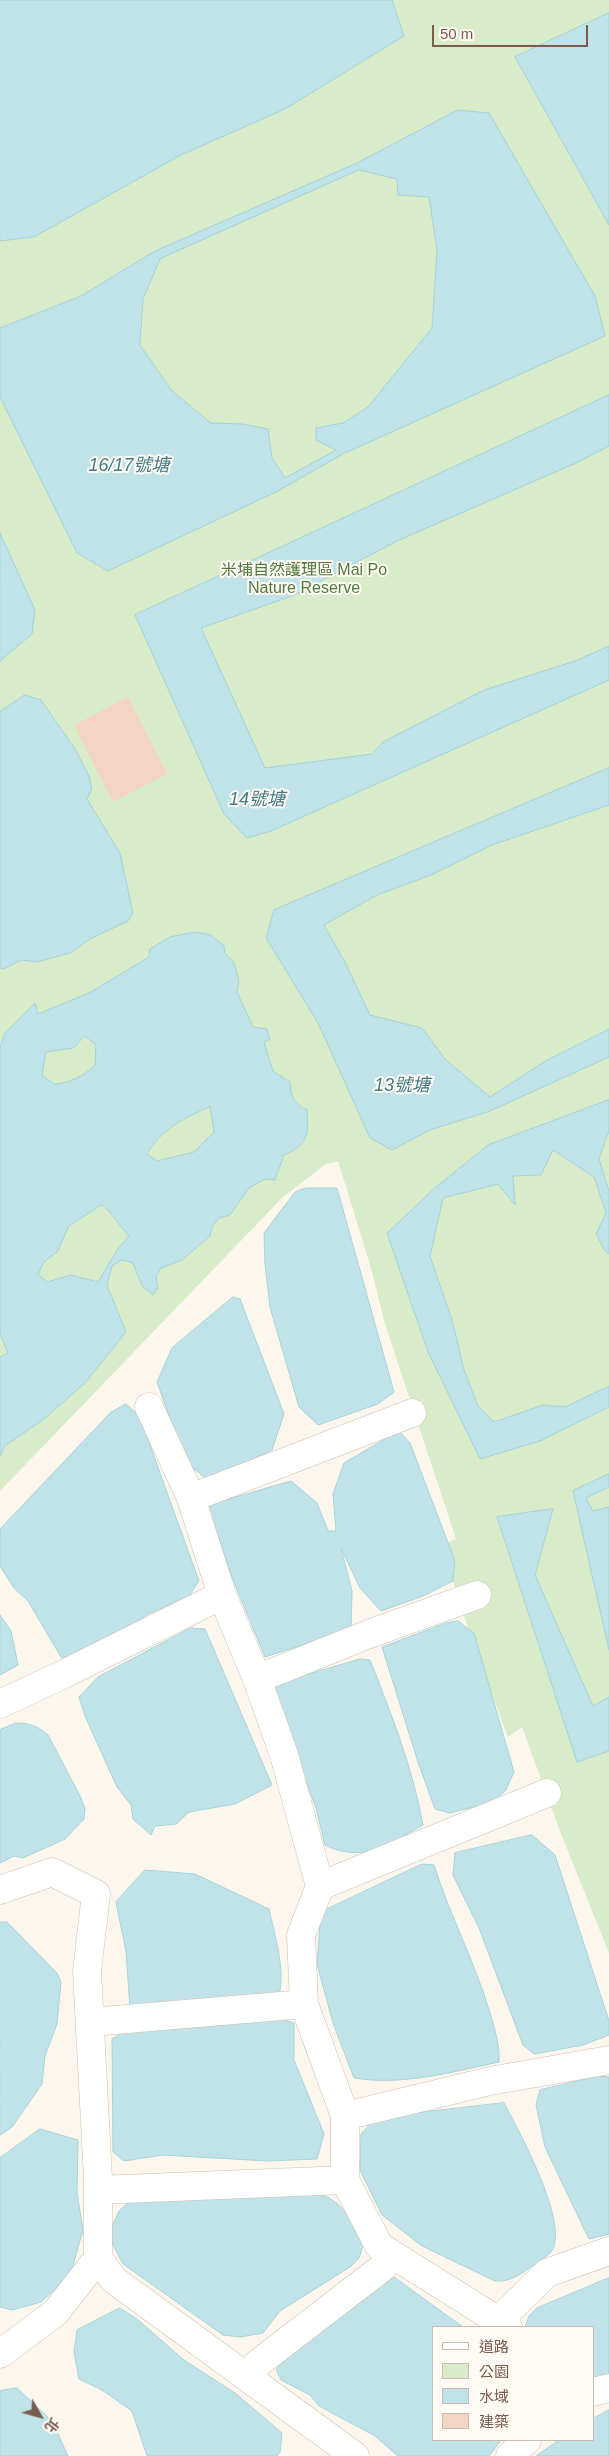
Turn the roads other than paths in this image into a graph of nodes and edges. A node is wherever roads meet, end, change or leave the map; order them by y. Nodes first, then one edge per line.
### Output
1 (149, 1407) dead end
2 (412, 1413) dead end
3 (191, 1498) junction
4 (477, 1594) dead end
5 (222, 1595) junction
6 (257, 1679) junction
7 (0, 1704) edge
8 (548, 1793) dead end
9 (320, 1886) junction
10 (0, 1890) edge
11 (304, 2004) junction
12 (91, 2022) junction
13 (609, 2060) edge
14 (345, 2116) junction
15 (345, 2180) junction
16 (98, 2190) junction
17 (609, 2251) edge
18 (98, 2258) junction
19 (383, 2267) dead end
20 (503, 2324) edge
21 (0, 2354) edge
22 (251, 2378) junction
23 (609, 2388) edge
24 (594, 2392) edge
25 (526, 2441) edge
26 (355, 2456) edge
27 (510, 2456) edge

1 - 3 lane
2 - 3 lane
3 - 5 lane
4 - 6 lane
5 - 6 lane
5 - 7 lane
6 - 9 lane
8 - 9 lane
9 - 11 lane
10 - 12 lane
11 - 12 lane
11 - 14 lane
12 - 16 lane
13 - 14 lane
14 - 15 lane
15 - 16 lane
15 - 20 lane
16 - 18 lane
17 - 20 lane
18 - 21 lane
18 - 22 lane
19 - 22 lane
22 - 26 lane
23 - 24 lane
25 - 27 lane

